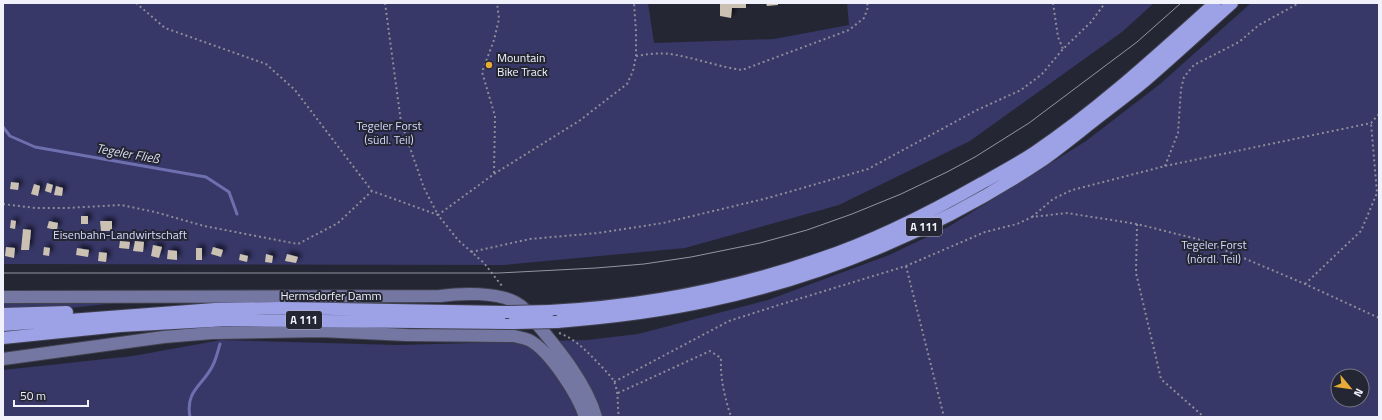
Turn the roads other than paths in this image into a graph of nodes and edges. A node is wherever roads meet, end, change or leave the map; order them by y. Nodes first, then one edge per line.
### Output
1 (1215, 3) edge
2 (1232, 3) edge
3 (3, 297) edge
4 (186, 310) junction
5 (3, 314) edge
6 (3, 325) edge
7 (83, 330) junction
8 (3, 338) edge
9 (3, 346) edge
10 (3, 359) edge
11 (585, 417) edge
12 (596, 417) edge

1 - 4 highway, A 111, bridge
2 - 7 highway, A 111, bridge
3 - 12 main road, Hermsdorfer Damm
4 - 5 highway
4 - 6 highway, A 111
7 - 8 highway, A 111
7 - 9 highway
10 - 11 main road

